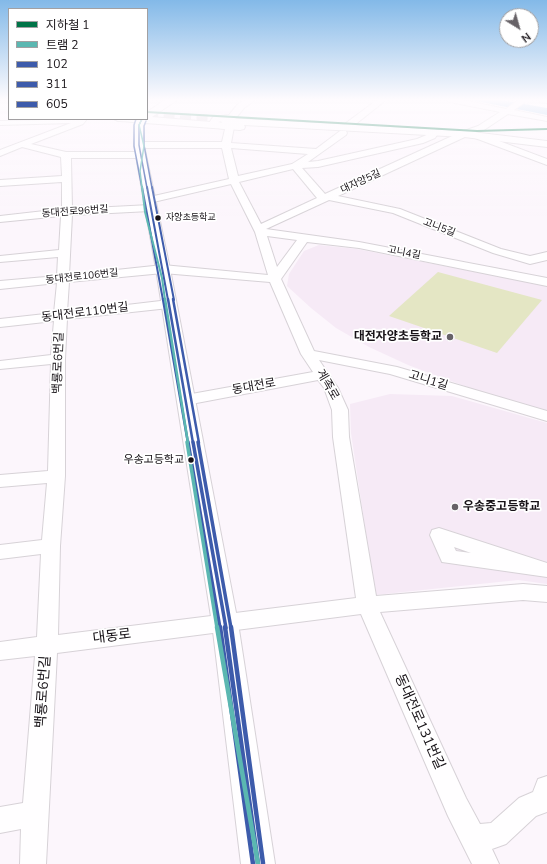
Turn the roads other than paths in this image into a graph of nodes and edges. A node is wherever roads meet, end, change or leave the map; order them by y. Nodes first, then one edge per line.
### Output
1 (35, 140) edge
2 (141, 140) edge
3 (227, 140) edge
4 (332, 140) edge
5 (420, 140) edge
6 (450, 140) edge
7 (489, 140) edge
8 (515, 140) edge
9 (547, 144) edge
10 (23, 145) junction
11 (226, 145) junction
12 (140, 150) junction
13 (318, 152) junction
14 (0, 153) edge
15 (66, 155) junction
16 (547, 162) edge
17 (297, 165) junction
18 (67, 179) junction
19 (234, 181) junction
20 (0, 184) edge
21 (327, 198) junction
22 (150, 204) junction
23 (310, 206) junction
24 (66, 212) junction
25 (0, 218) edge
26 (259, 230) junction
27 (290, 235) junction
28 (305, 237) junction
29 (65, 253) junction
30 (547, 255) edge
31 (0, 258) edge
32 (163, 269) junction
33 (275, 279) junction
34 (64, 280) junction
35 (547, 282) edge
36 (0, 285) edge
37 (169, 304) junction
38 (61, 316) junction
39 (0, 323) edge
40 (308, 354) junction
41 (58, 359) junction
42 (0, 365) edge
43 (322, 375) junction
44 (186, 400) junction
45 (547, 416) edge
46 (56, 476) junction
47 (0, 481) edge
48 (51, 546) junction
49 (0, 552) edge
50 (547, 594) edge
51 (366, 605) junction
52 (225, 623) junction
53 (48, 645) junction
54 (0, 651) edge
55 (547, 788) edge
56 (35, 814) junction
57 (0, 820) edge
58 (473, 838) junction
59 (33, 864) edge
60 (258, 864) edge
61 (486, 864) edge

1 - 10 street
2 - 12 main road
3 - 11 street, 계족로
4 - 13 street
5 - 17 street
6 - 21 street, 대자양5길
7 - 16 street
8 - 9 main road
10 - 14 street
10 - 15 street
11 - 12 street
11 - 13 street
11 - 19 street, 계족로
12 - 15 street
12 - 22 main road
13 - 17 street
15 - 18 street, 백룡로6번길
17 - 19 street
17 - 21 street
18 - 20 street
18 - 24 street, 백룡로6번길
19 - 22 street
19 - 26 street, 계족로
21 - 23 street, 대자양5길
21 - 30 street, 고니5길
22 - 24 street, 동대전로96번길
22 - 32 main road
23 - 26 street, 대자양5길
23 - 27 street
24 - 25 street, 동대전로96번길
24 - 29 street, 백룡로6번길
26 - 27 street, 고니4길
26 - 33 street, 계족로
27 - 28 street, 고니4길
28 - 33 street
28 - 35 street, 고니4길
29 - 31 street
29 - 34 street, 백룡로6번길
32 - 33 street
32 - 34 street, 동대전로106번길
32 - 37 main road
33 - 40 street, 계족로
34 - 36 street, 동대전로106번길
34 - 38 street, 백룡로6번길
37 - 38 street, 동대전로110번길
37 - 44 main road
38 - 39 street, 동대전로110번길
38 - 41 street, 백룡로6번길
40 - 43 street, 계족로
40 - 45 street, 고니1길
41 - 42 street
41 - 46 street, 백룡로6번길
43 - 44 street, 동대전로
43 - 51 street, 계족로
44 - 52 main road
46 - 47 street
46 - 48 street, 백룡로6번길
48 - 49 street
48 - 53 street, 백룡로6번길
50 - 51 street
51 - 52 street
51 - 58 street, 동대전로131번길
52 - 53 street, 대동로
52 - 60 main road
53 - 54 street, 대동로
53 - 56 street, 백룡로6번길
55 - 58 street
56 - 57 street
56 - 59 street, 백룡로6번길
58 - 61 street, 동대전로131번길

